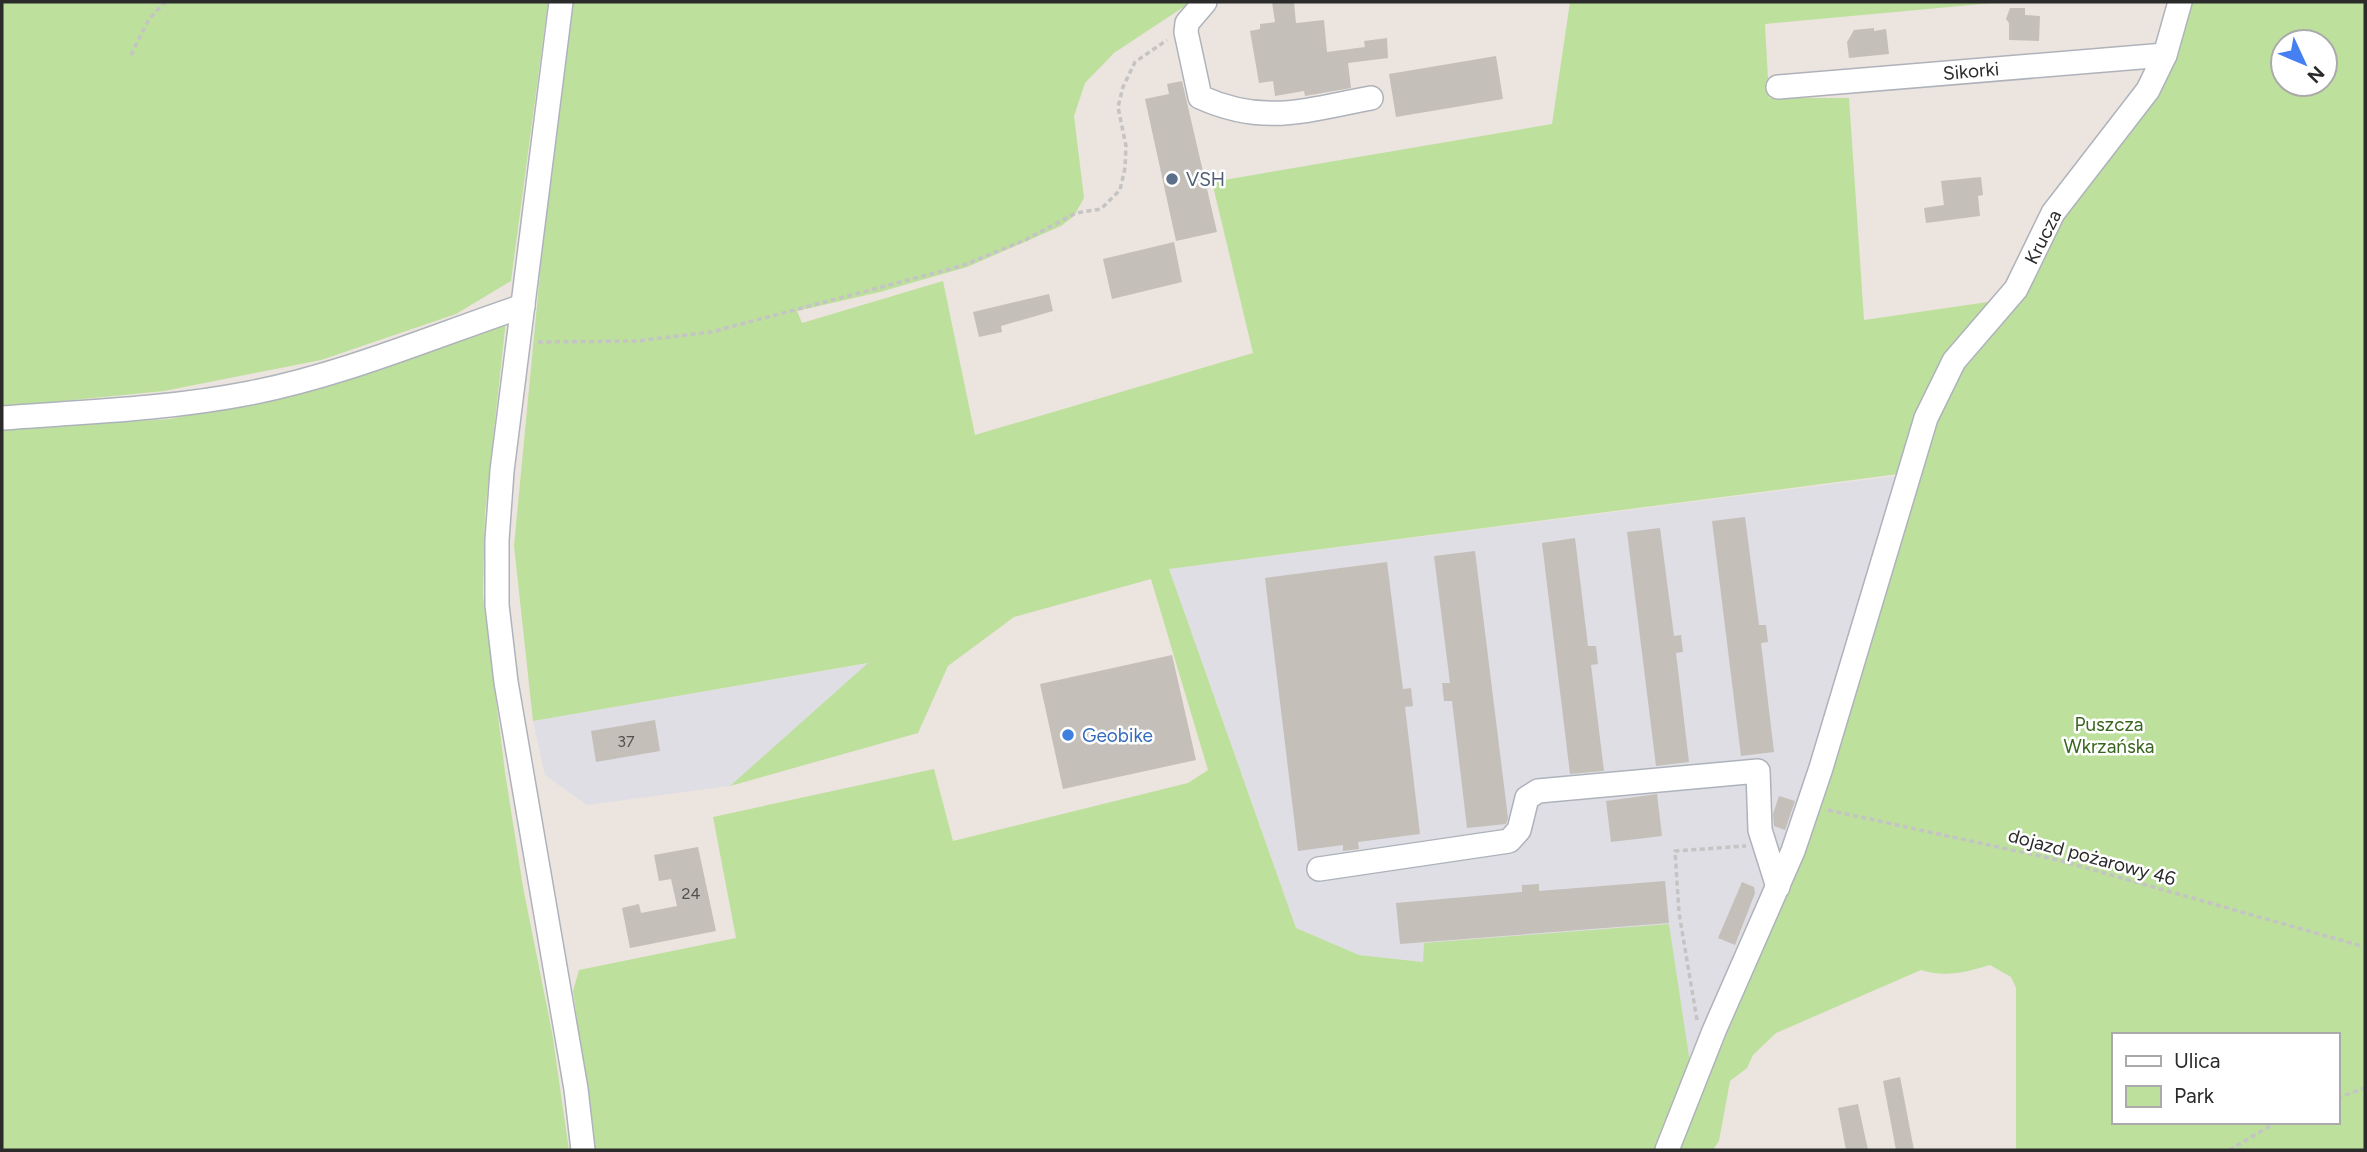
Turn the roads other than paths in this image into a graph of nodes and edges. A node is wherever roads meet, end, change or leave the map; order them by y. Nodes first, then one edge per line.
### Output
1 (561, 2) edge
2 (1205, 2) edge
3 (2180, 2) edge
4 (2165, 55) junction
5 (1778, 87) dead end
6 (1371, 98) dead end
7 (523, 306) junction
8 (2, 418) edge
9 (1319, 869) dead end
10 (1778, 887) junction
11 (583, 1150) edge
12 (1667, 1150) edge

1 - 7 street
2 - 6 street
3 - 4 street, Krucza
4 - 5 street, Sikorki
4 - 10 street, Krucza
7 - 8 street
7 - 11 street
9 - 10 street
10 - 12 street, Krucza

